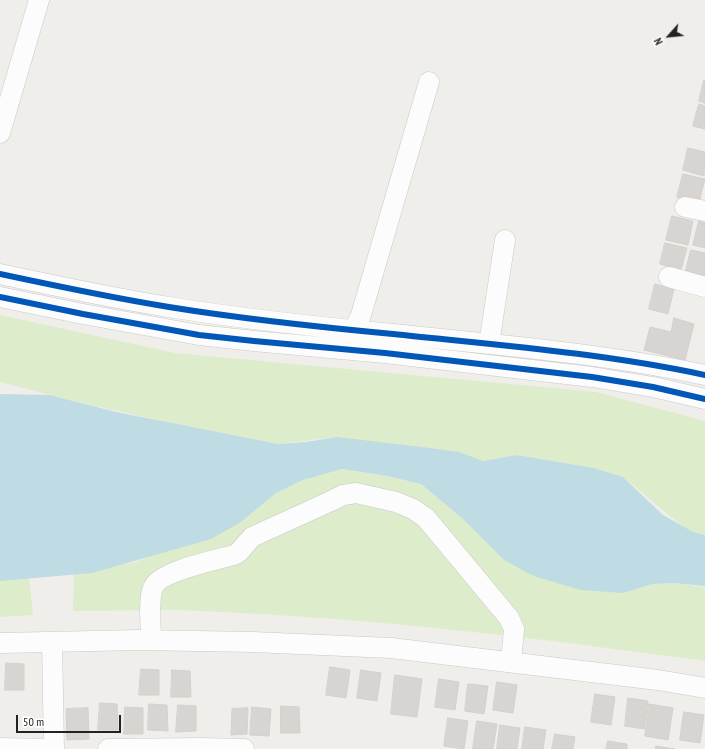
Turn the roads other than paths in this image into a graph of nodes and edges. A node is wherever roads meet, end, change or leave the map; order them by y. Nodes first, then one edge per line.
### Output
1 (39, 0) edge
2 (429, 82) dead end
3 (0, 133) edge
4 (685, 206) dead end
5 (705, 211) edge
6 (505, 240) dead end
7 (0, 274) edge
8 (669, 277) dead end
9 (705, 287) edge
10 (0, 297) edge
11 (354, 330) junction
12 (489, 344) junction
13 (704, 369) edge
14 (705, 399) edge
15 (151, 640) junction
16 (52, 642) junction
17 (0, 644) edge
18 (511, 662) junction
19 (705, 688) edge
20 (0, 748) edge
21 (46, 749) edge
22 (54, 749) edge
23 (108, 749) edge
24 (244, 749) edge

1 - 3 street
2 - 11 street
4 - 5 street
6 - 12 street
7 - 11 street
8 - 9 street
10 - 14 street
11 - 12 street
12 - 13 street
15 - 16 street
15 - 18 street
15 - 18 street
16 - 17 street
16 - 22 street
18 - 19 street
20 - 21 street
23 - 24 street

